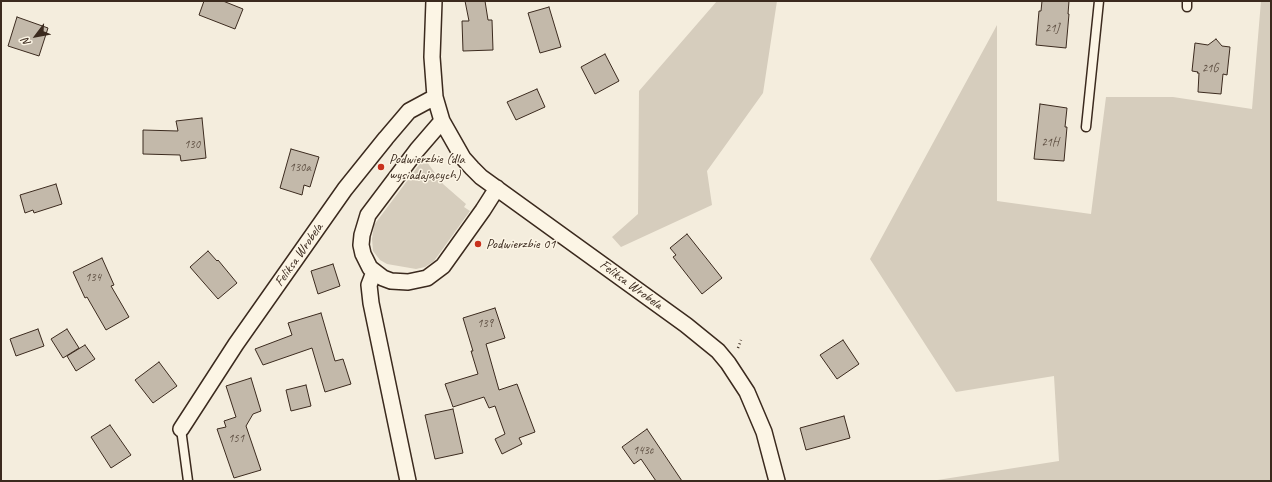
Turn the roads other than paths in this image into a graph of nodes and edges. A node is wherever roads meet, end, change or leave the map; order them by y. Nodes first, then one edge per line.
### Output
1 (434, 1) edge
2 (1098, 1) edge
3 (435, 98) junction
4 (442, 122) junction
5 (1086, 127) dead end
6 (497, 188) junction
7 (374, 272) junction
8 (181, 429) joint
9 (188, 481) edge
10 (408, 481) edge
11 (776, 481) edge

1 - 3 street, Feliksa Wrobela
2 - 5 lane
3 - 4 street, Feliksa Wrobela
3 - 8 street, Feliksa Wrobela
4 - 6 street, Feliksa Wrobela
4 - 7 street
6 - 7 street
6 - 11 street, Feliksa Wrobela
7 - 10 street
8 - 9 lane

